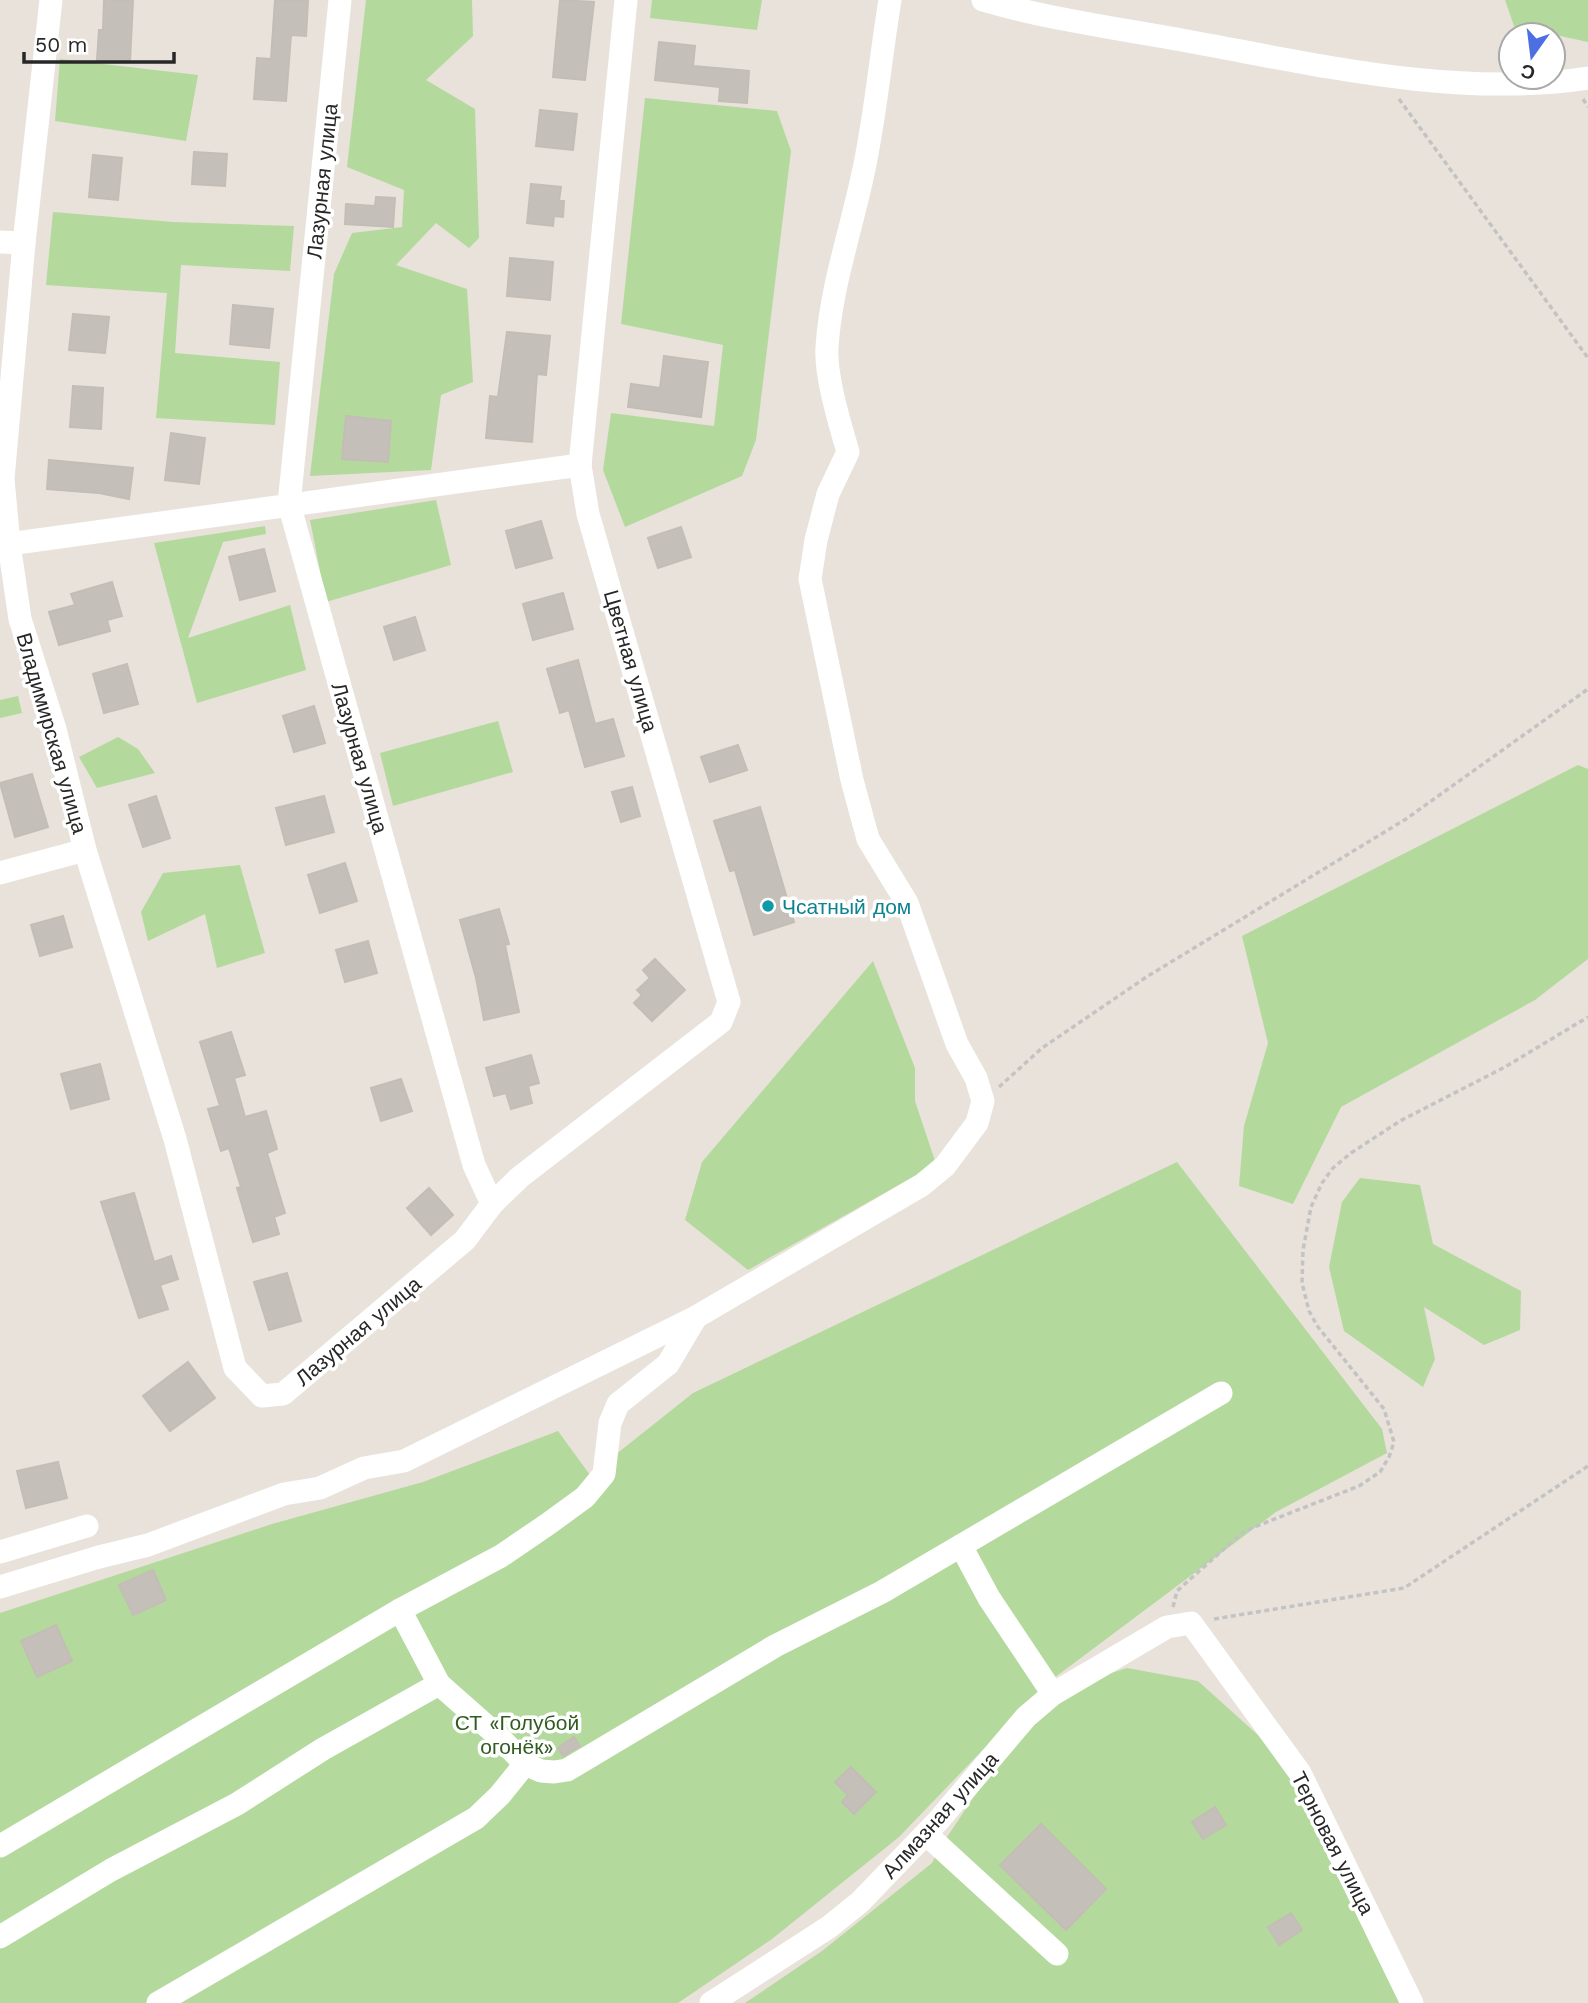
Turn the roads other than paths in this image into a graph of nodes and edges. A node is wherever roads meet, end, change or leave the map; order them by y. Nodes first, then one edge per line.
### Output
1 (51, 0) edge
2 (340, 0) edge
3 (626, 0) edge
4 (890, 0) edge
5 (983, 0) edge
6 (1588, 78) edge
7 (0, 242) edge
8 (24, 243) junction
9 (580, 465) junction
10 (289, 504) junction
11 (9, 544) junction
12 (85, 850) junction
13 (0, 873) edge
14 (492, 1204) junction
15 (696, 1317) junction
16 (1222, 1393) dead end
17 (261, 1396) joint
18 (87, 1526) dead end
19 (961, 1546) junction
20 (0, 1552) edge
21 (0, 1587) edge
22 (400, 1610) junction
23 (1191, 1623) joint
24 (439, 1684) junction
25 (1053, 1694) junction
26 (525, 1764) junction
27 (926, 1834) junction
28 (0, 1846) edge
29 (0, 1937) edge
30 (1057, 1954) dead end
31 (158, 2003) edge
32 (711, 2003) edge
33 (1412, 2003) edge

1 - 8 street, Владимирская улица
2 - 10 street, Лазурная улица
3 - 9 street, Цветная улица
4 - 15 street
5 - 6 street
7 - 8 street
8 - 11 street, Владимирская улица
9 - 10 street
9 - 14 street, Цветная улица
10 - 11 street
10 - 14 street, Лазурная улица
11 - 12 street, Владимирская улица
12 - 13 street
12 - 17 street, Владимирская улица
14 - 17 street, Лазурная улица
15 - 21 street
15 - 22 street
16 - 19 street
18 - 20 street
19 - 25 street
19 - 26 street
22 - 24 street
22 - 28 street
23 - 25 street, Алмазная улица
23 - 33 street, Терновая улица
24 - 26 street
24 - 29 street
25 - 27 street, Алмазная улица
26 - 31 street
27 - 30 street
27 - 32 street, Алмазная улица

